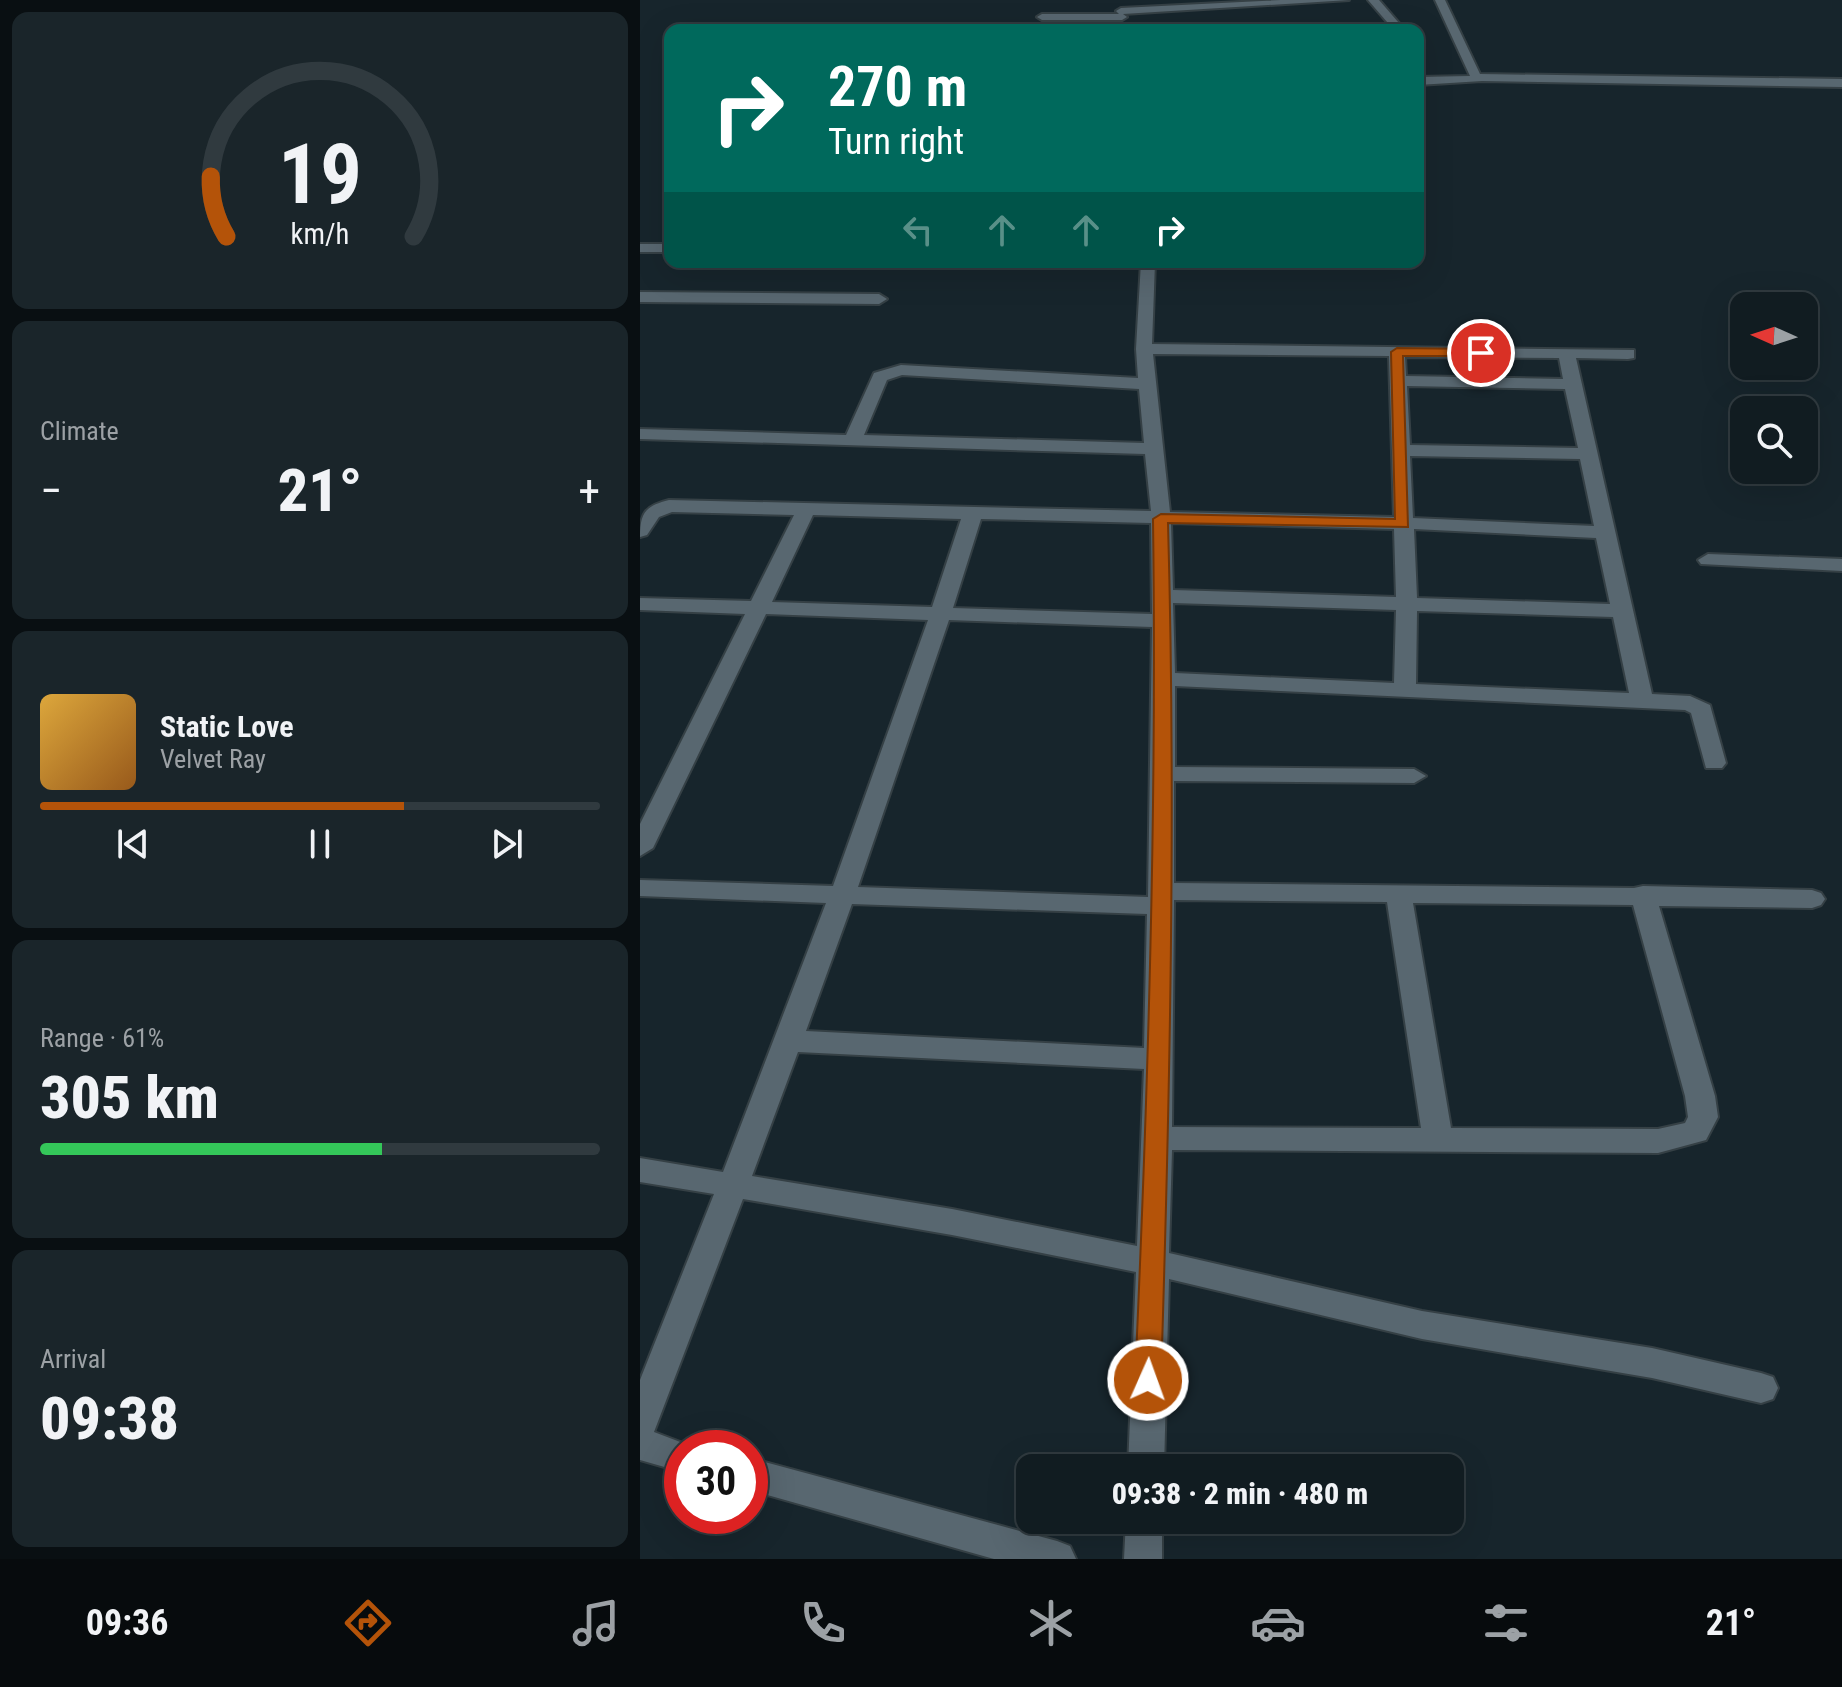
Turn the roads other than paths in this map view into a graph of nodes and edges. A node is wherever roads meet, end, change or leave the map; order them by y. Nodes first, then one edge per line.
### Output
1 (1344, 0) edge
2 (1373, 0) edge
3 (1440, 0) edge
4 (1122, 16) edge
5 (1042, 17) dead end
6 (1395, 24) edge
7 (1432, 67) dead end
8 (1476, 74) junction
9 (1424, 81) edge
10 (1841, 84) edge
11 (640, 248) edge
12 (664, 248) edge
13 (1148, 268) edge
14 (640, 297) edge
15 (879, 299) dead end
16 (1144, 349) junction
17 (1397, 352) junction
18 (1566, 353) junction
19 (1628, 354) dead end
20 (1398, 381) junction
21 (1148, 384) junction
22 (1572, 384) junction
23 (640, 434) edge
24 (853, 439) junction
25 (1154, 449) junction
26 (1401, 450) junction
27 (1587, 454) junction
28 (806, 509) junction
29 (973, 513) junction
30 (1161, 519) junction
31 (1403, 523) junction
32 (640, 531) edge
33 (1603, 532) junction
34 (1708, 560) dead end
35 (1842, 565) edge
36 (1407, 603) junction
37 (640, 604) edge
38 (761, 606) junction
39 (1163, 608) junction
40 (1622, 611) junction
41 (942, 612) junction
42 (1164, 679) junction
43 (1405, 689) junction
44 (1642, 701) junction
45 (1714, 763) dead end
46 (1161, 774) junction
47 (1414, 776) dead end
48 (640, 848) edge
49 (640, 888) edge
50 (1398, 892) junction
51 (1643, 894) junction
52 (843, 898) junction
53 (1158, 899) junction
54 (1812, 899) dead end
55 (791, 1041) junction
56 (1157, 1059) junction
57 (1157, 1138) junction
58 (1438, 1138) junction
59 (640, 1170) edge
60 (732, 1188) junction
61 (1152, 1262) junction
62 (1761, 1388) dead end
63 (640, 1424) edge
64 (640, 1444) edge
65 (664, 1451) edge
66 (1146, 1454) edge
67 (768, 1479) edge
68 (1144, 1534) edge
69 (1057, 1559) edge
70 (1143, 1559) edge

1 - 4 street
2 - 6 street
3 - 8 street
4 - 5 street
7 - 8 street
8 - 9 street
8 - 10 street
11 - 12 street
13 - 16 street
14 - 15 street
16 - 17 street
16 - 21 street
17 - 18 street
17 - 20 street
18 - 19 street
18 - 22 street
20 - 22 street
20 - 26 street
21 - 24 street
21 - 25 street
22 - 27 street
23 - 24 street
24 - 25 street
25 - 30 street
26 - 27 street
26 - 31 street
27 - 33 street
28 - 29 street
28 - 32 street
28 - 38 street
29 - 30 street
29 - 41 street
30 - 31 street
30 - 39 street
31 - 33 street
31 - 36 street
33 - 40 street
34 - 35 street
36 - 39 street
36 - 40 street
36 - 43 street
37 - 38 street
38 - 41 street
38 - 48 street
39 - 41 street
39 - 42 street
40 - 44 street
41 - 52 street
42 - 43 street
42 - 46 street
43 - 44 street
44 - 45 street
46 - 47 street
46 - 53 street
49 - 52 street
50 - 51 street
50 - 53 street
50 - 58 street
51 - 54 street
51 - 58 street
52 - 53 street
52 - 55 street
53 - 56 street
55 - 56 street
55 - 60 street
56 - 57 street
57 - 58 street
57 - 61 street
59 - 60 street
60 - 61 street
60 - 63 street
61 - 62 street
61 - 66 street
64 - 65 street
67 - 69 street
68 - 70 street

